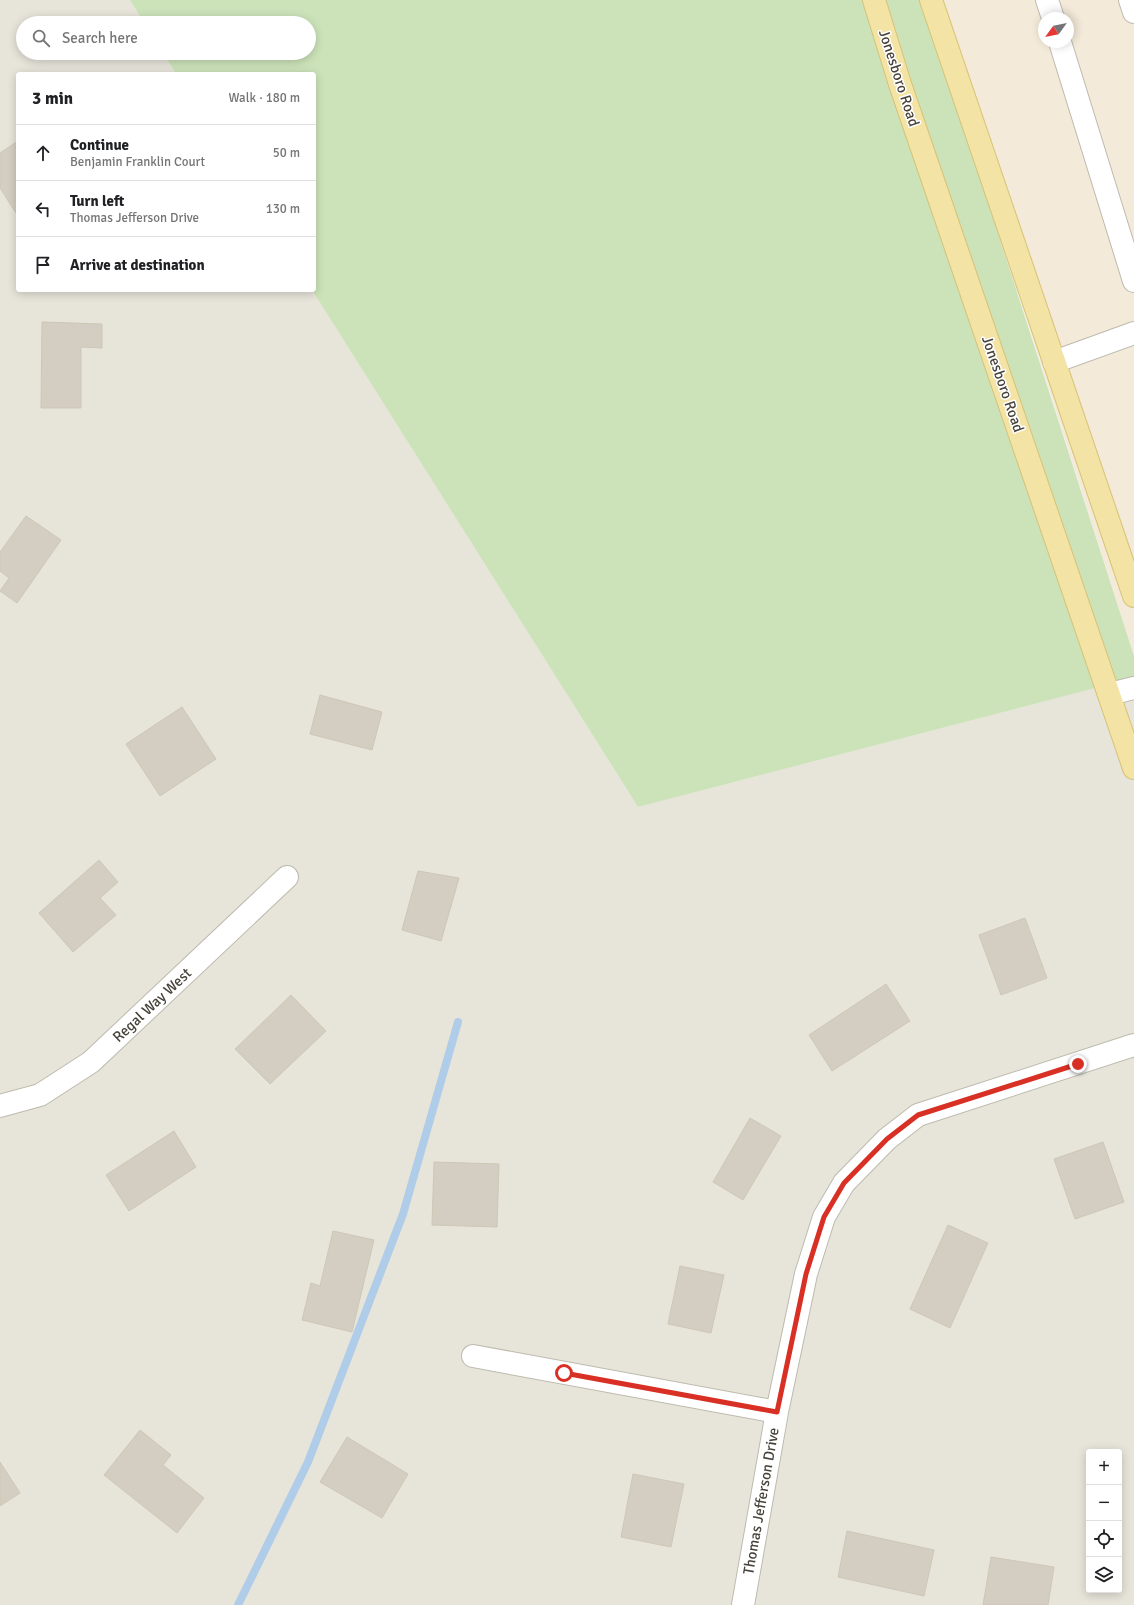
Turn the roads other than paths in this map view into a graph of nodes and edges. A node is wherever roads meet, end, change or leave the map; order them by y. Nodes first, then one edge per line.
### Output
1 (874, 0) edge
2 (931, 0) edge
3 (1047, 0) edge
4 (1130, 0) edge
5 (1050, 12) edge
6 (1134, 12) edge
7 (1062, 48) edge
8 (1134, 281) edge
9 (1134, 333) edge
10 (1054, 362) junction
11 (1134, 596) edge
12 (1134, 688) edge
13 (1110, 694) junction
14 (1134, 768) edge
15 (287, 877) dead end
16 (1134, 1045) edge
17 (0, 1106) edge
18 (473, 1356) dead end
19 (777, 1412) junction
20 (742, 1605) edge

1 - 13 main road, Jonesboro Road
2 - 10 main road
3 - 5 street
4 - 6 street
7 - 8 street
9 - 10 street
10 - 11 main road
12 - 13 street
13 - 14 main road, Jonesboro Road
15 - 17 street, Regal Way West
16 - 19 street, Thomas Jefferson Drive
18 - 19 street
19 - 20 street, Thomas Jefferson Drive

